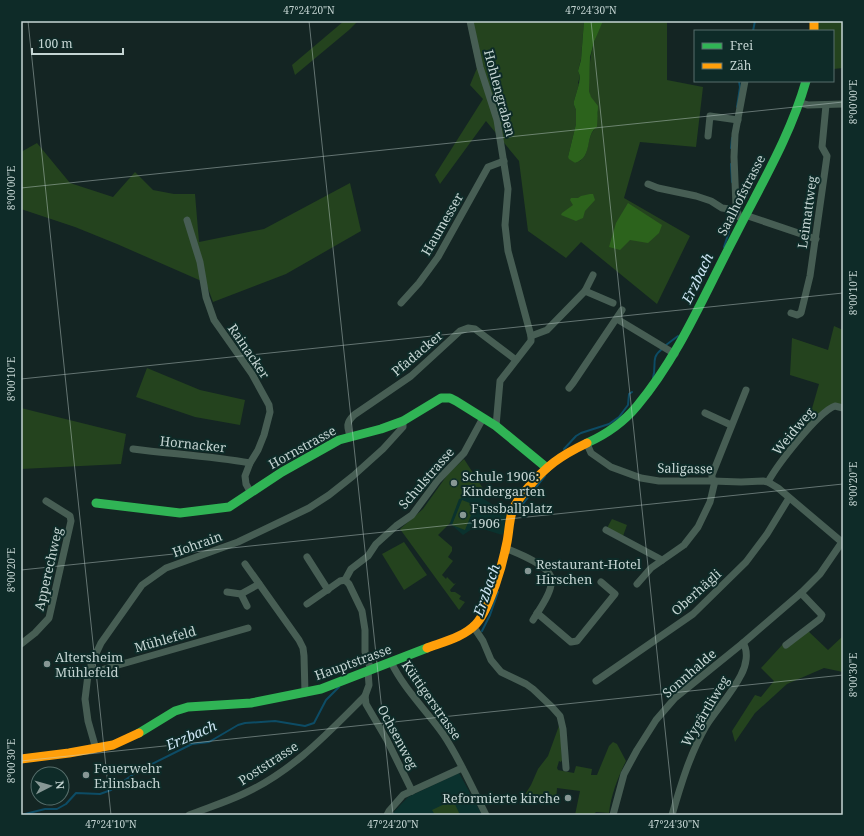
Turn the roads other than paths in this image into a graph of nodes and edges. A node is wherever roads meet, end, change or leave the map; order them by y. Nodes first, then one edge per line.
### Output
1 (470, 21) edge
2 (744, 82) edge
3 (806, 82) edge
4 (800, 103) junction
5 (843, 104) edge
6 (826, 105) junction
7 (738, 120) junction
8 (708, 136) dead end
9 (504, 161) junction
10 (648, 184) dead end
11 (742, 215) junction
12 (187, 220) dead end
13 (816, 239) junction
14 (593, 275) dead end
15 (585, 291) junction
16 (400, 303) dead end
17 (613, 303) dead end
18 (622, 310) dead end
19 (792, 313) dead end
20 (616, 319) junction
21 (531, 336) junction
22 (675, 354) junction
23 (516, 360) junction
24 (569, 388) dead end
25 (746, 390) dead end
26 (843, 408) edge
27 (705, 413) dead end
28 (483, 418) junction
29 (403, 421) junction
30 (731, 425) junction
31 (496, 426) junction
32 (350, 436) junction
33 (587, 444) junction
34 (133, 449) dead end
35 (250, 463) junction
36 (547, 468) junction
37 (714, 481) junction
38 (768, 482) junction
39 (251, 493) junction
40 (789, 498) junction
41 (46, 500) dead end
42 (96, 503) dead end
43 (606, 530) dead end
44 (843, 542) edge
45 (506, 548) junction
46 (307, 557) dead end
47 (662, 560) junction
48 (245, 564) dead end
49 (345, 580) junction
50 (601, 582) dead end
51 (260, 584) junction
52 (636, 584) dead end
53 (328, 590) junction
54 (227, 592) dead end
55 (801, 593) junction
56 (241, 594) junction
57 (307, 604) dead end
58 (247, 606) dead end
59 (473, 626) junction
60 (248, 628) dead end
61 (743, 643) junction
62 (21, 644) edge
63 (786, 645) dead end
64 (391, 662) junction
65 (90, 669) junction
66 (370, 670) junction
67 (596, 681) dead end
68 (305, 693) junction
69 (365, 696) junction
70 (96, 749) junction
71 (21, 759) edge
72 (462, 768) junction
73 (566, 768) dead end
74 (412, 791) junction
75 (189, 815) edge
76 (387, 815) edge
77 (486, 815) edge
78 (614, 815) edge
79 (672, 815) edge

1 - 9 street, Hohlengraben
2 - 7 street
3 - 4 main road, Saalhofstrasse
4 - 6 street
4 - 11 main road, Saalhofstrasse
5 - 6 street
6 - 13 street, Leimattweg
7 - 8 street
7 - 11 street
9 - 16 street, Haumesser
9 - 21 street, Hohlengraben
10 - 11 street
11 - 13 street
11 - 22 main road, Saalhofstrasse
12 - 35 street, Rainacker
13 - 19 street, Leimattweg
14 - 15 street
15 - 17 street
15 - 21 street
18 - 20 street
20 - 22 street
20 - 24 street
21 - 23 street
22 - 33 main road, Saalhofstrasse
23 - 31 street
23 - 32 street, Pfadacker
25 - 30 street
26 - 38 street, Weidweg
27 - 30 street
28 - 29 main road, Hornstrasse
28 - 31 main road, Hornstrasse
28 - 49 street, Schulstrasse
29 - 32 main road, Hornstrasse
29 - 65 street, Hohrain
30 - 37 street
31 - 36 main road, Hornstrasse
32 - 39 main road, Hornstrasse
33 - 36 main road, Hauptstrasse
33 - 37 street, Saligasse
34 - 35 street, Hornacker
35 - 39 street, Rainacker
36 - 45 main road, Hauptstrasse
37 - 38 street, Saligasse
37 - 47 street
38 - 40 street
39 - 42 main road, Hornstrasse
40 - 44 street
40 - 67 street, Oberhägli
41 - 62 street, Apperechweg
43 - 47 street
44 - 55 street, Sonnhalde
45 - 50 street
45 - 59 main road, Hauptstrasse
46 - 53 street
47 - 52 street
48 - 51 street
49 - 53 street
49 - 66 street
51 - 56 street
51 - 68 street
53 - 57 street
54 - 56 street
55 - 61 street, Sonnhalde
55 - 63 street
56 - 58 street
59 - 64 main road, Hauptstrasse
59 - 73 street
60 - 65 street, Mühlefeld
61 - 78 street, Sonnhalde
61 - 79 street, Wygärtliweg
64 - 66 main road, Hauptstrasse
64 - 72 street, Küttigerstrasse
65 - 70 street, Hohrain
66 - 68 main road, Hauptstrasse
66 - 69 street, Ochsenweg
68 - 70 main road, Hauptstrasse
69 - 74 street, Ochsenweg
69 - 75 street, Poststrasse
70 - 71 main road, Hauptstrasse
72 - 74 street
72 - 77 street, Küttigerstrasse
74 - 76 street

